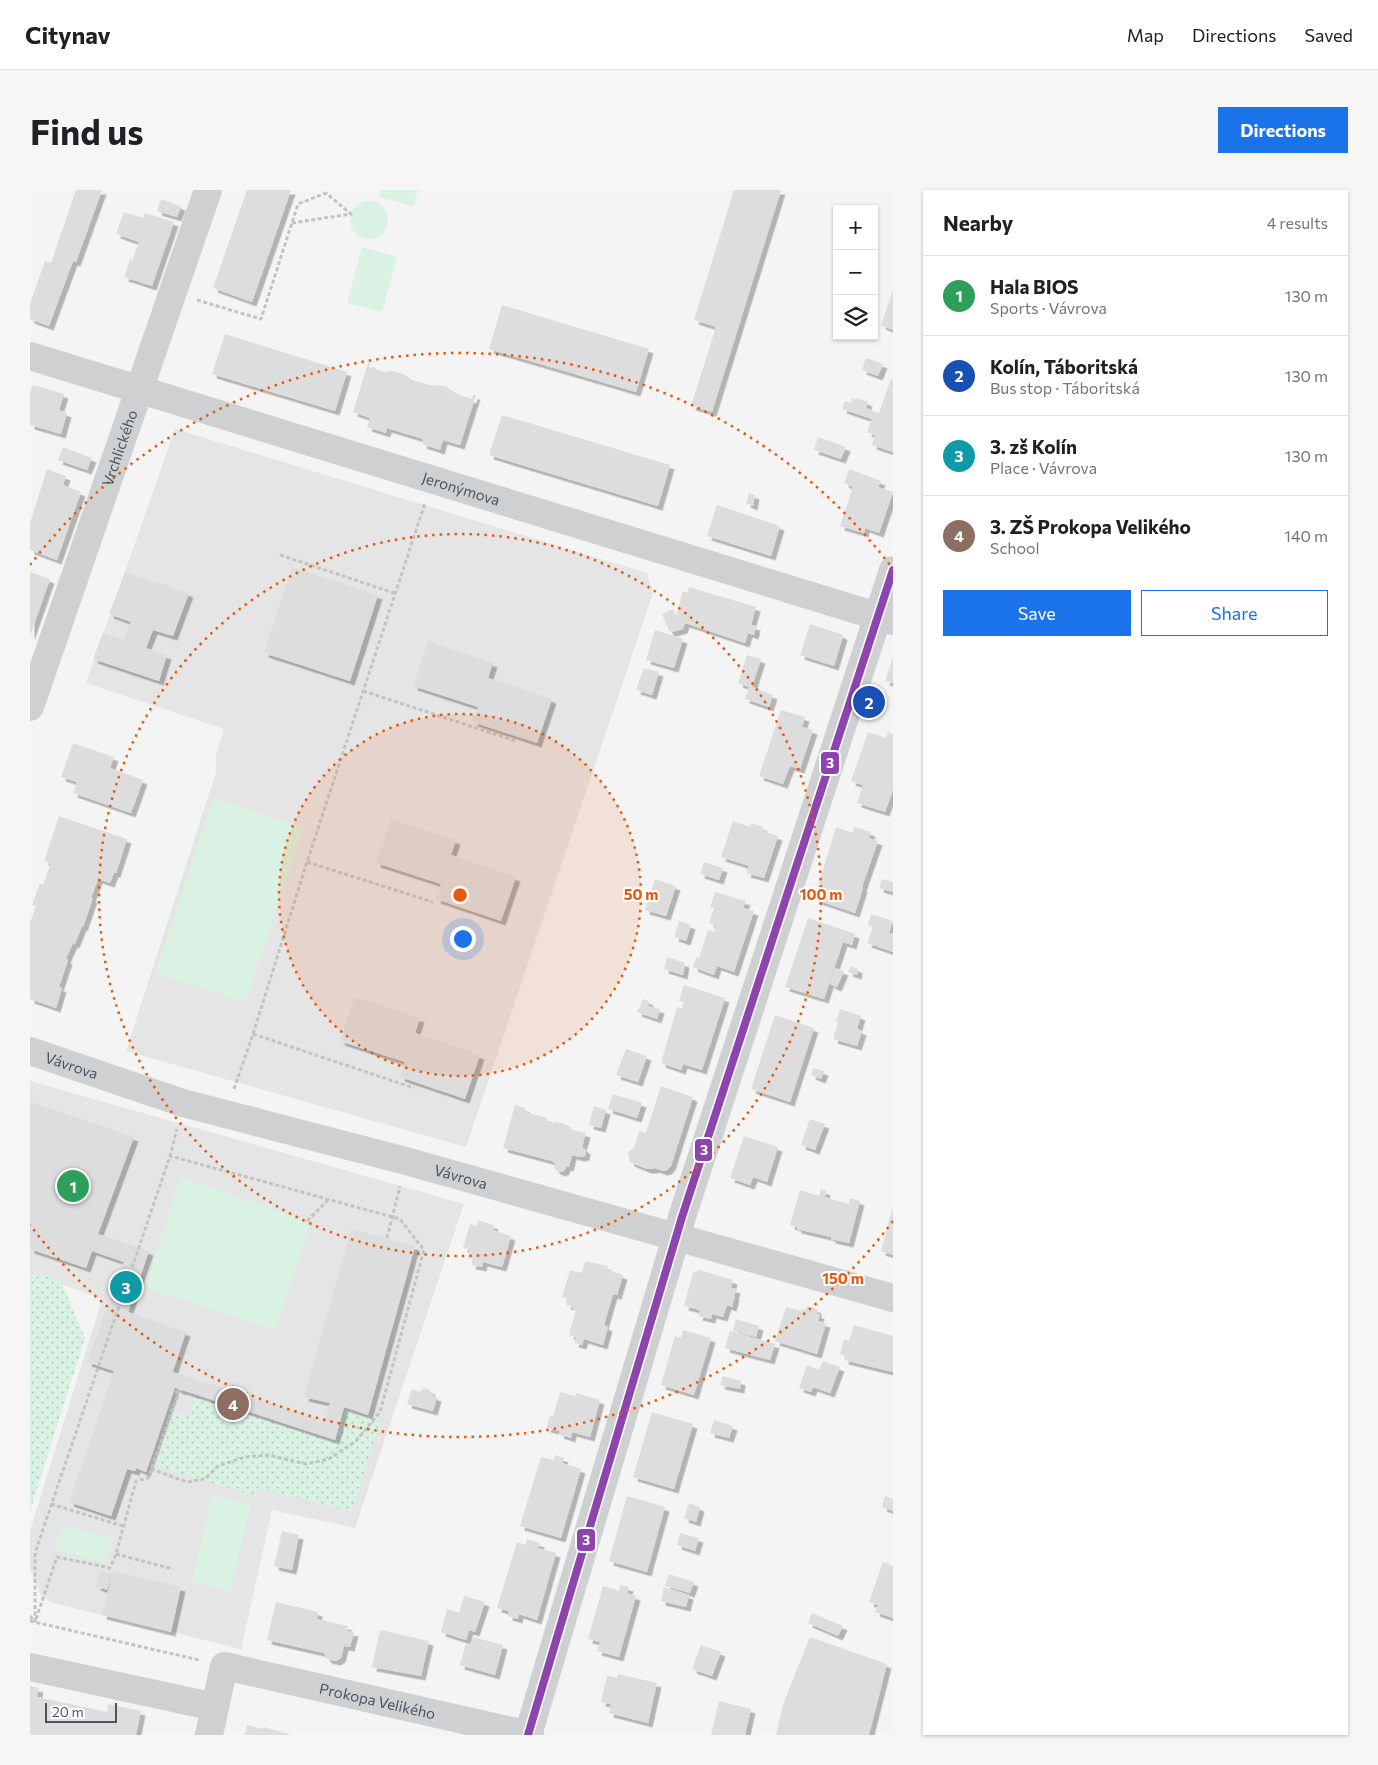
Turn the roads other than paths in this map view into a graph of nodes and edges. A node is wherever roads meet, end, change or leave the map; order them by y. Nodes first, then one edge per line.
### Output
1 (208, 190) edge
2 (30, 356) edge
3 (139, 390) junction
4 (893, 570) edge
5 (885, 619) edge
6 (30, 707) edge
7 (30, 1052) edge
8 (676, 1237) junction
9 (893, 1298) edge
10 (30, 1667) edge
11 (215, 1707) junction
12 (209, 1735) edge
13 (529, 1735) edge

1 - 3 street, Vrchlického
2 - 3 street, Jeronýmova
3 - 5 street, Jeronýmova
3 - 6 street, Vrchlického
4 - 5 street
5 - 8 street
7 - 8 street, Vávrova
8 - 9 street, Vávrova
8 - 13 street
10 - 11 street
11 - 12 street
11 - 13 street, Prokopa Velikého

